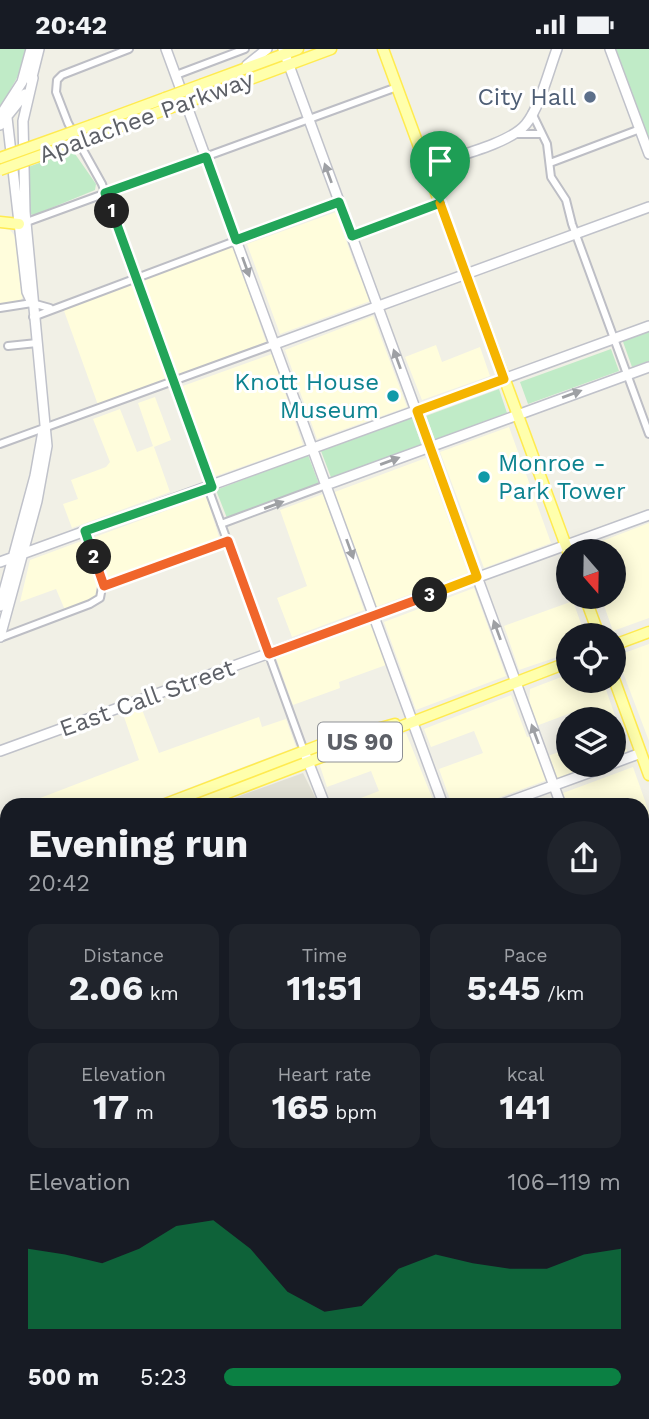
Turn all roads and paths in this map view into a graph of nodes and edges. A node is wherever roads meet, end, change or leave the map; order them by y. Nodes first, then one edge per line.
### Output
1 (30, 49) edge
2 (39, 49) edge
3 (129, 49) edge
4 (166, 49) edge
5 (245, 49) edge
6 (267, 49) edge
7 (298, 49) edge
8 (331, 49) edge
9 (383, 49) edge
10 (556, 49) edge
11 (610, 49) edge
12 (284, 51) edge
13 (288, 65) junction
14 (238, 71) junction
15 (176, 75) junction
16 (33, 78) junction
17 (397, 87) junction
18 (167, 103) junction
19 (532, 113) junction
20 (309, 119) junction
21 (3, 122) edge
22 (640, 129) junction
23 (95, 130) junction
24 (515, 134) junction
25 (541, 134) junction
26 (0, 145) edge
27 (649, 154) edge
28 (206, 157) junction
29 (0, 158) edge
30 (24, 159) junction
31 (11, 161) junction
32 (550, 163) junction
33 (427, 166) junction
34 (0, 170) edge
35 (105, 193) junction
36 (339, 202) junction
37 (440, 203) junction
38 (649, 207) edge
39 (0, 222) edge
40 (22, 223) junction
41 (576, 234) junction
42 (352, 236) junction
43 (236, 240) junction
44 (465, 274) junction
45 (136, 277) junction
46 (32, 303) junction
47 (377, 306) junction
48 (52, 308) junction
49 (0, 309) edge
50 (33, 317) junction
51 (649, 326) edge
52 (615, 338) junction
53 (37, 343) junction
54 (275, 344) junction
55 (8, 347) dead end
56 (649, 367) edge
57 (628, 374) junction
58 (504, 379) junction
59 (174, 381) junction
60 (417, 411) junction
61 (517, 414) junction
62 (44, 429) junction
63 (649, 434) edge
64 (0, 445) edge
65 (430, 447) junction
66 (313, 448) junction
67 (326, 485) junction
68 (210, 487) junction
69 (649, 515) edge
70 (221, 524) junction
71 (85, 531) junction
72 (563, 539) edge
73 (591, 539) edge
74 (228, 541) junction
75 (556, 552) edge
76 (23, 553) junction
77 (13, 557) junction
78 (0, 562) edge
79 (477, 577) junction
80 (104, 586) junction
81 (0, 606) edge
82 (374, 615) junction
83 (649, 632) edge
84 (0, 638) edge
85 (626, 641) edge
86 (269, 654) junction
87 (556, 667) edge
88 (516, 682) junction
89 (620, 693) edge
90 (413, 722) junction
91 (0, 751) edge
92 (304, 751) junction
93 (645, 752) edge
94 (626, 759) edge
95 (308, 762) junction
96 (649, 775) edge
97 (577, 777) edge
98 (214, 786) junction
99 (553, 786) junction
100 (218, 797) joint
101 (182, 798) edge
102 (322, 798) edge
103 (440, 798) edge
104 (520, 798) edge
105 (558, 798) edge

1 - 21 street
2 - 16 street
3 - 35 street
4 - 15 street
5 - 15 street
6 - 14 street
7 - 12 main road, Apalachee Parkway
8 - 13 main road, Apalachee Parkway
9 - 17 main road
10 - 19 street
11 - 22 street
12 - 13 street
12 - 14 main road, Apalachee Parkway
13 - 18 main road, Apalachee Parkway, bridge
13 - 20 street
14 - 18 main road, Apalachee Parkway, bridge
15 - 28 street
16 - 21 street
16 - 30 street
17 - 20 street
17 - 33 main road
18 - 23 main road, Apalachee Parkway
19 - 24 street
19 - 25 street
20 - 28 street
36 -> 20 street
21 - 30 street
21 - 31 street
22 - 27 street
22 - 32 street
23 - 29 main road, Apalachee Parkway, bridge
23 - 34 main road, Apalachee Parkway, bridge
24 - 25 street
24 - 33 street
25 - 32 street
26 - 31 street
28 - 35 street
28 - 43 street
30 - 40 street
31 - 40 street
32 - 41 street
33 - 37 main road
35 - 40 street
35 - 45 street
36 - 42 street
36 - 43 street
37 - 42 street
37 - 44 main road
38 - 41 street
39 - 40 main road
40 - 46 street
41 - 44 street
41 - 52 street
42 - 47 street
43 - 45 street
43 -> 54 street
44 - 47 street
44 - 58 main road
45 - 48 street
45 - 59 street
46 - 48 street
46 - 49 street
46 - 50 street
47 - 54 street
60 -> 47 street
48 - 50 street
50 - 53 street
51 - 52 street
52 - 57 street
52 - 58 street
53 - 55 street
53 - 62 street
54 - 59 street
54 - 66 street
56 - 57 street
61 -> 57 street
57 - 63 street
58 - 60 street
58 - 61 main road
59 - 62 street
59 - 68 street
60 - 65 street
60 - 66 street
61 - 65 street
61 - 72 main road
62 - 64 street
62 - 76 street
62 - 77 street
67 -> 65 street
65 - 79 street
66 - 67 street
66 - 68 street
70 -> 67 street
67 -> 82 street
68 - 70 street
68 - 71 street
69 - 73 street, East Call Street
70 - 74 street
71 - 76 street
71 - 80 street
74 - 80 street
74 - 86 street
75 - 79 street, East Call Street
76 - 77 street
76 - 84 street
77 - 78 street
77 - 81 street
79 - 82 street, East Call Street
88 -> 79 street
80 - 84 street
82 - 86 street, East Call Street
82 - 90 street
83 - 85 main road
86 - 91 street, East Call Street
86 - 92 street
87 - 88 main road, US 90
88 - 90 main road, US 90
99 -> 88 street
89 - 93 main road
90 - 92 main road, US 90
90 - 95 main road, US 90
90 - 103 street
92 - 95 street
92 - 98 main road, US 90
93 - 94 street
93 - 96 main road
95 - 100 main road, US 90
95 - 102 street
97 - 99 street
98 - 100 main road
98 - 101 main road, US 90
99 - 104 street
99 - 105 street

